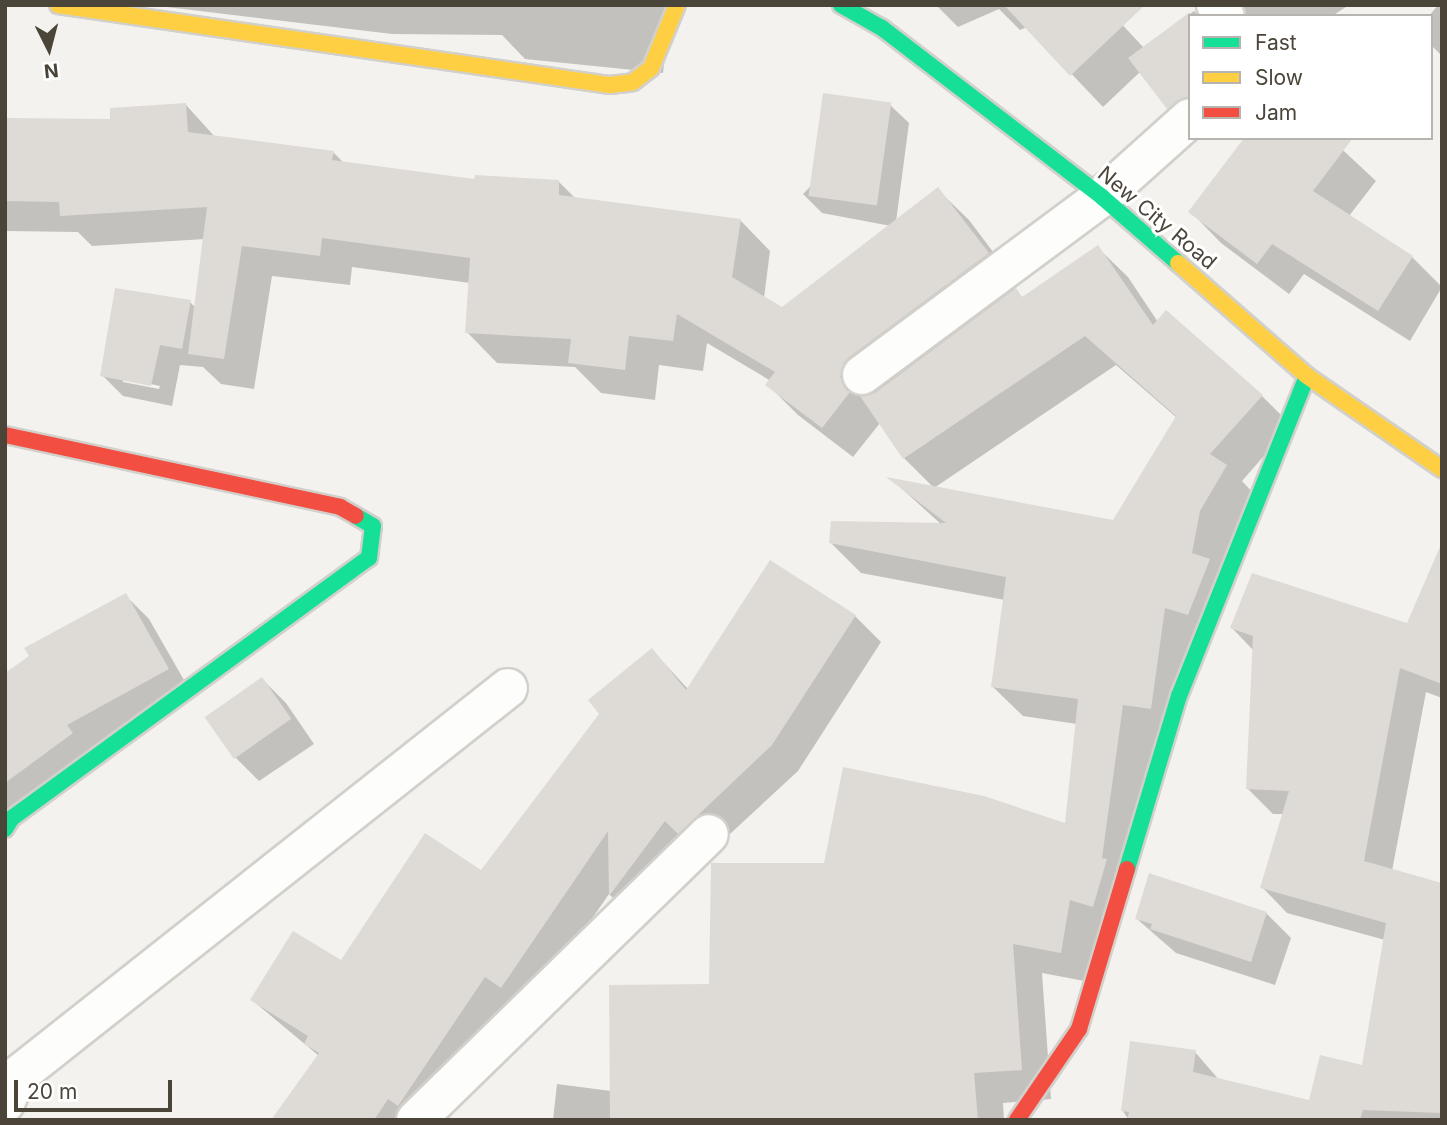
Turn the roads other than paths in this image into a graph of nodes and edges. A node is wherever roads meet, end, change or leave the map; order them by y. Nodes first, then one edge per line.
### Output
1 (58, 5) edge
2 (677, 5) edge
3 (841, 5) edge
4 (1188, 120) edge
5 (1102, 197) junction
6 (863, 375) dead end
7 (1307, 376) junction
8 (5, 435) edge
9 (1442, 469) edge
10 (509, 688) dead end
11 (5, 829) edge
12 (709, 834) dead end
13 (5, 1103) edge
14 (416, 1120) edge
15 (1017, 1120) edge

1 - 2 street
3 - 5 street, New City Road
4 - 5 street
5 - 6 street
5 - 7 street, New City Road
7 - 9 street, New City Road
7 - 15 street
8 - 11 street
10 - 13 street
12 - 14 street

